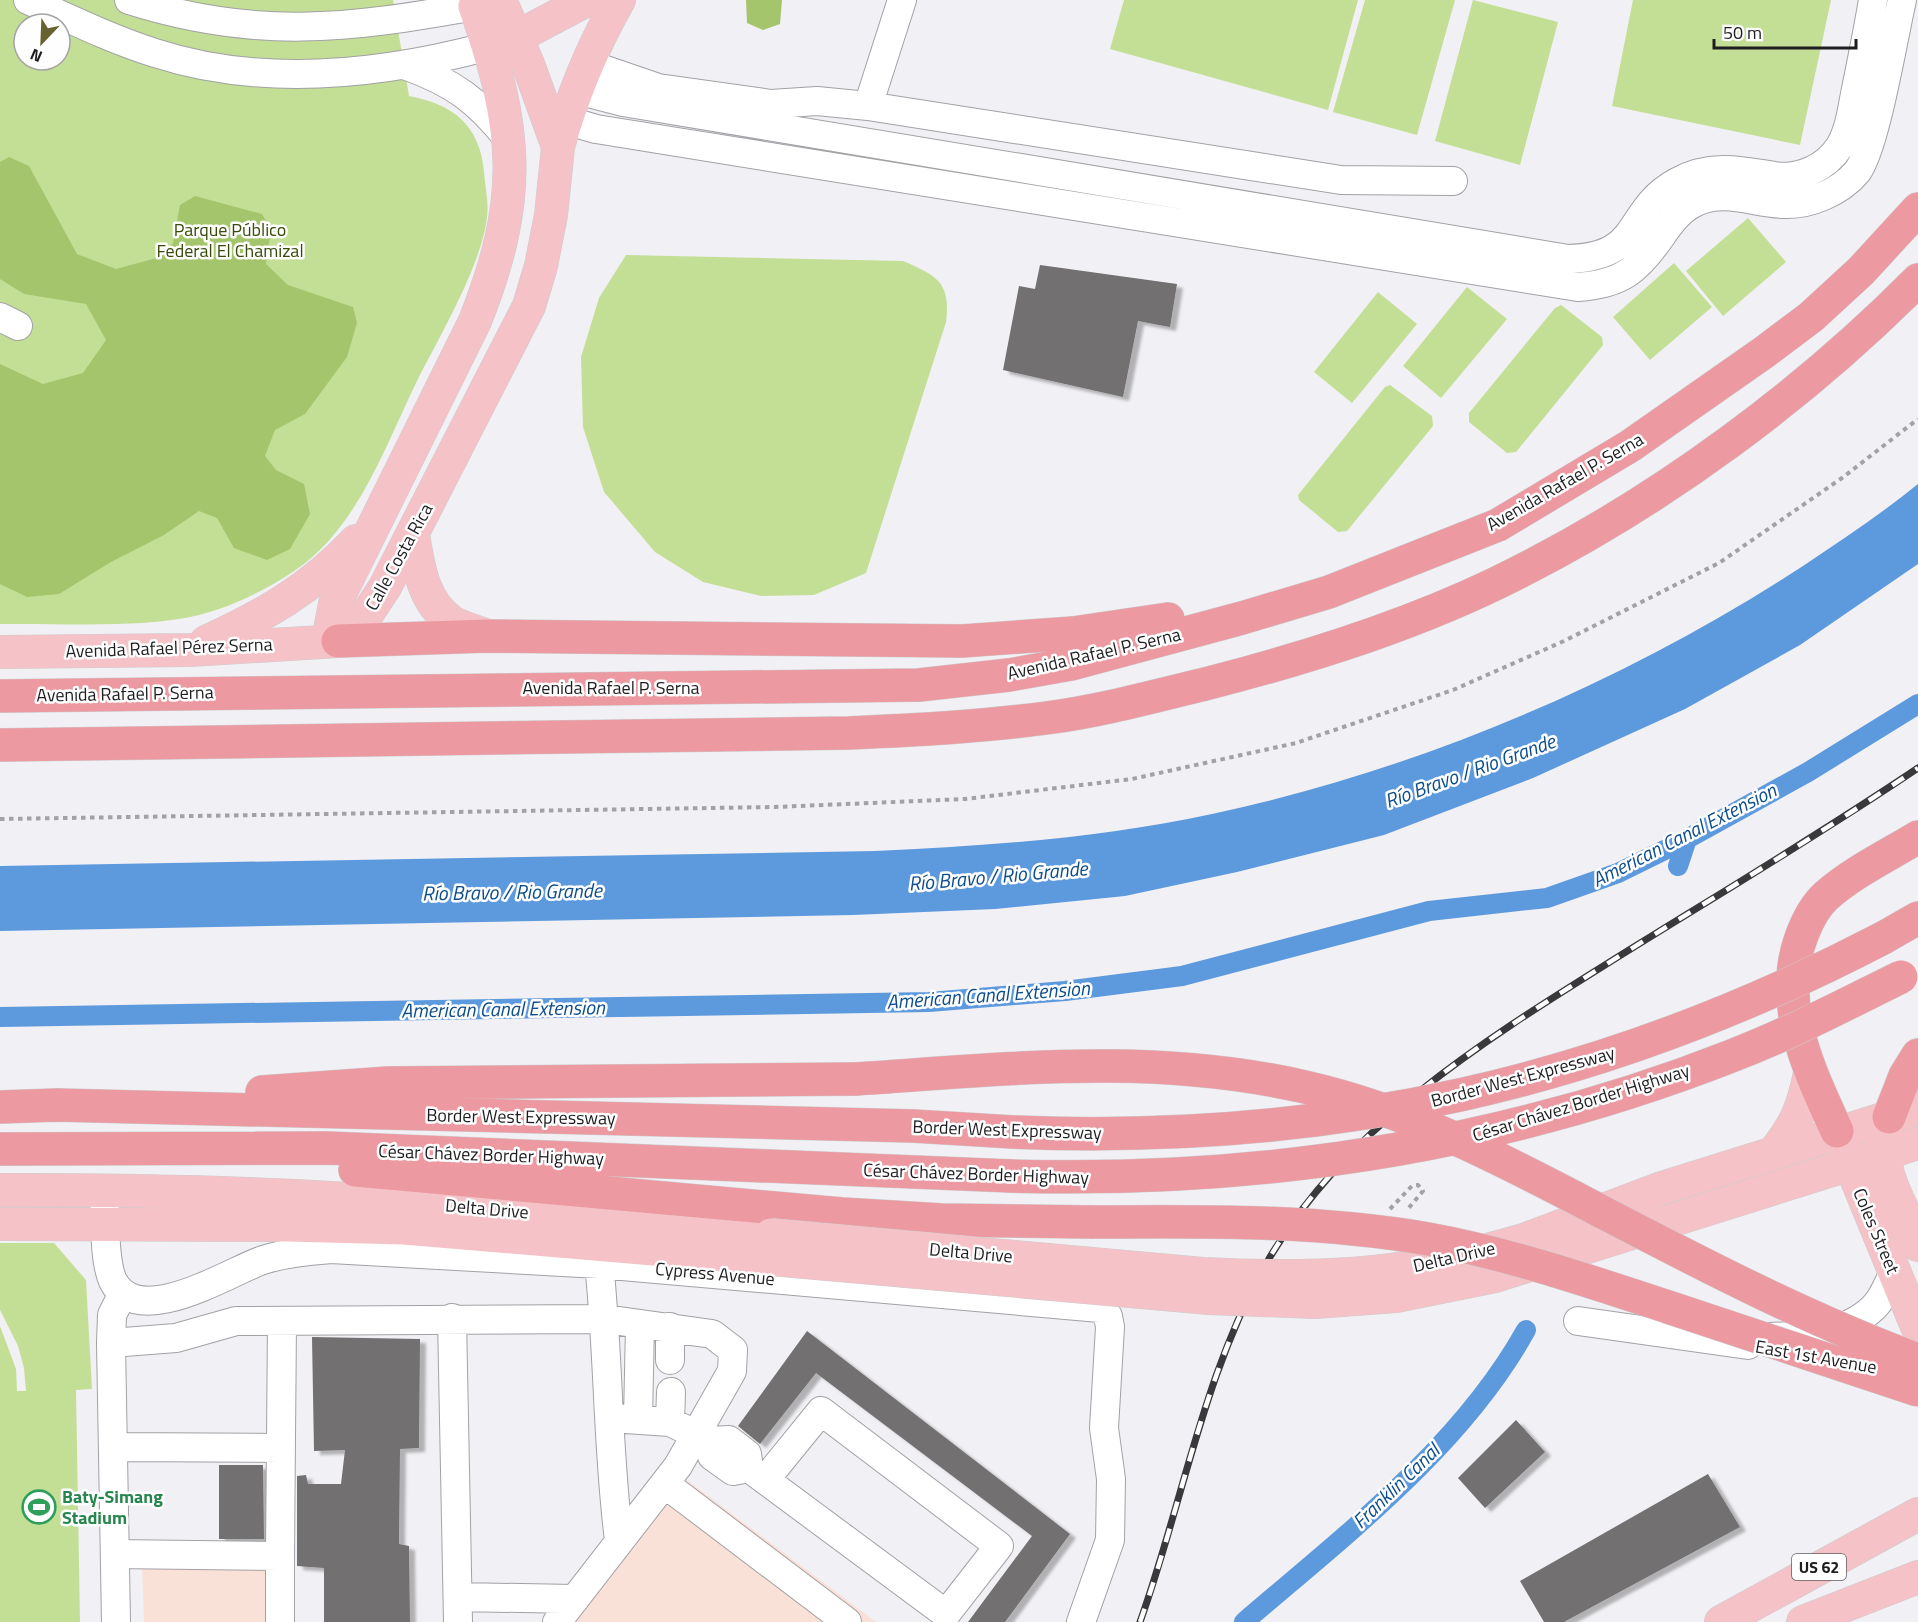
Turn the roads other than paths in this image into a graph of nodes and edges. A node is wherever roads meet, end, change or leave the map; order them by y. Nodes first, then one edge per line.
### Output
1 (28, 0) edge
2 (129, 0) edge
3 (587, 0) edge
4 (619, 0) edge
5 (902, 0) edge
6 (1874, 0) edge
7 (1902, 0) edge
8 (489, 2) edge
9 (502, 42) junction
10 (407, 66) junction
11 (583, 77) junction
12 (622, 102) junction
13 (868, 106) junction
14 (672, 110) junction
15 (617, 132) junction
16 (562, 134) junction
17 (509, 140) junction
18 (667, 140) junction
19 (1453, 181) dead end
20 (1113, 184) junction
21 (1095, 208) junction
22 (1918, 209) edge
23 (1918, 280) edge
24 (380, 516) junction
25 (413, 534) junction
26 (1242, 618) junction
27 (488, 636) junction
28 (338, 641) junction
29 (190, 650) junction
30 (0, 652) edge
31 (0, 696) edge
32 (0, 745) edge
33 (1918, 837) edge
34 (1918, 918) edge
35 (1910, 972) edge
36 (1918, 1055) edge
37 (1810, 1072) junction
38 (57, 1105) junction
39 (0, 1107) edge
40 (1903, 1113) edge
41 (1838, 1131) junction
42 (1918, 1143) edge
43 (121, 1147) junction
44 (0, 1149) edge
45 (1775, 1151) junction
46 (1884, 1152) junction
47 (1848, 1164) junction
48 (0, 1190) edge
49 (104, 1190) junction
50 (1915, 1221) edge
51 (0, 1224) edge
52 (106, 1224) junction
53 (771, 1247) junction
54 (599, 1264) junction
55 (1894, 1272) junction
56 (1397, 1283) junction
57 (123, 1293) junction
58 (452, 1318) junction
59 (605, 1319) junction
60 (282, 1320) junction
61 (1578, 1321) dead end
62 (640, 1325) junction
63 (670, 1328) junction
64 (1918, 1329) edge
65 (1714, 1339) junction
66 (111, 1343) junction
67 (670, 1360) dead end
68 (1918, 1360) edge
69 (1918, 1376) edge
70 (1918, 1390) edge
71 (670, 1392) dead end
72 (624, 1418) junction
73 (670, 1422) junction
74 (704, 1437) junction
75 (113, 1447) junction
76 (281, 1448) junction
77 (757, 1474) junction
78 (665, 1484) junction
79 (1918, 1496) edge
80 (1905, 1521) edge
81 (619, 1540) junction
82 (115, 1554) junction
83 (280, 1556) junction
84 (1918, 1577) edge
85 (575, 1599) junction
86 (458, 1609) edge
87 (116, 1622) edge
88 (280, 1622) edge
89 (557, 1622) edge
90 (847, 1622) edge
91 (1081, 1622) edge
92 (1721, 1622) edge
93 (1803, 1622) edge

1 - 10 street
2 - 8 street
3 - 9 main road
4 - 11 main road
5 - 13 street
6 - 20 street
7 - 21 street
8 - 9 main road, Calle Costa Rica
9 - 10 street
9 - 16 main road, Calle Costa Rica
9 - 17 main road, Calle Costa Rica
10 - 17 street
11 - 12 street
11 - 13 street
11 - 16 main road
12 - 14 street
12 - 15 street
13 - 19 street
14 - 18 street
14 - 20 street
15 - 16 street
15 - 18 street
16 - 25 main road, Calle Costa Rica
17 - 24 main road, Calle Costa Rica
18 - 21 street
20 - 21 street
22 - 26 highway, Avenida Rafael P. Serna
23 - 32 highway
24 - 28 main road, Calle Costa Rica
24 - 29 main road
25 - 27 main road
25 - 28 main road, Calle Costa Rica
26 - 27 highway
26 - 31 highway, Avenida Rafael P. Serna
27 - 28 highway
28 - 29 main road, Avenida Rafael Pérez Serna
29 - 30 main road, Avenida Rafael Pérez Serna
33 - 37 highway
34 - 38 highway, Border West Expressway, bridge
35 - 43 highway, César Chávez Border Highway, bridge
36 - 40 highway
37 - 41 highway
37 - 45 main road
38 - 39 highway
38 - 68 highway, bridge
40 - 41 main road, Delta Drive
40 - 46 main road, Coles Street
41 - 45 main road, Delta Drive
41 - 47 main road, Coles Street
42 - 46 main road, Delta Drive
43 - 44 highway, César Chávez Border Highway
43 - 70 highway, bridge
45 - 56 main road, Delta Drive
46 - 47 main road, Delta Drive
46 - 50 main road, Coles Street
47 - 55 main road, Coles Street
47 - 56 main road, Delta Drive
48 - 49 main road, Delta Drive
49 - 52 street
49 - 53 main road, Delta Drive
51 - 52 main road, Delta Drive
52 - 53 main road, Delta Drive
52 - 57 street
53 - 56 main road, Delta Drive, bridge
54 - 57 street, Cypress Avenue
54 - 59 street
54 - 91 street, Cypress Avenue
55 - 64 main road, Coles Street
55 - 65 street, East 1st Avenue
57 - 66 street
58 - 59 street
58 - 60 street
58 - 86 street
59 - 62 street
59 - 72 street
60 - 66 street
60 - 76 street
61 - 65 street, East 1st Avenue
62 - 63 street
62 - 72 street
63 - 67 street
63 - 74 street
65 - 69 street, East 1st Avenue
66 - 75 street
71 - 73 street
72 - 73 street
72 - 81 street
73 - 74 street
74 - 77 street
74 - 78 street
75 - 76 street
75 - 82 street
76 - 83 street
77 - 77 street
78 - 81 street
78 - 90 street
79 - 80 main road
80 - 92 main road, US 62
81 - 85 street
82 - 83 street
82 - 87 street
83 - 88 street
84 - 93 main road, US 62
85 - 86 street
85 - 89 street

